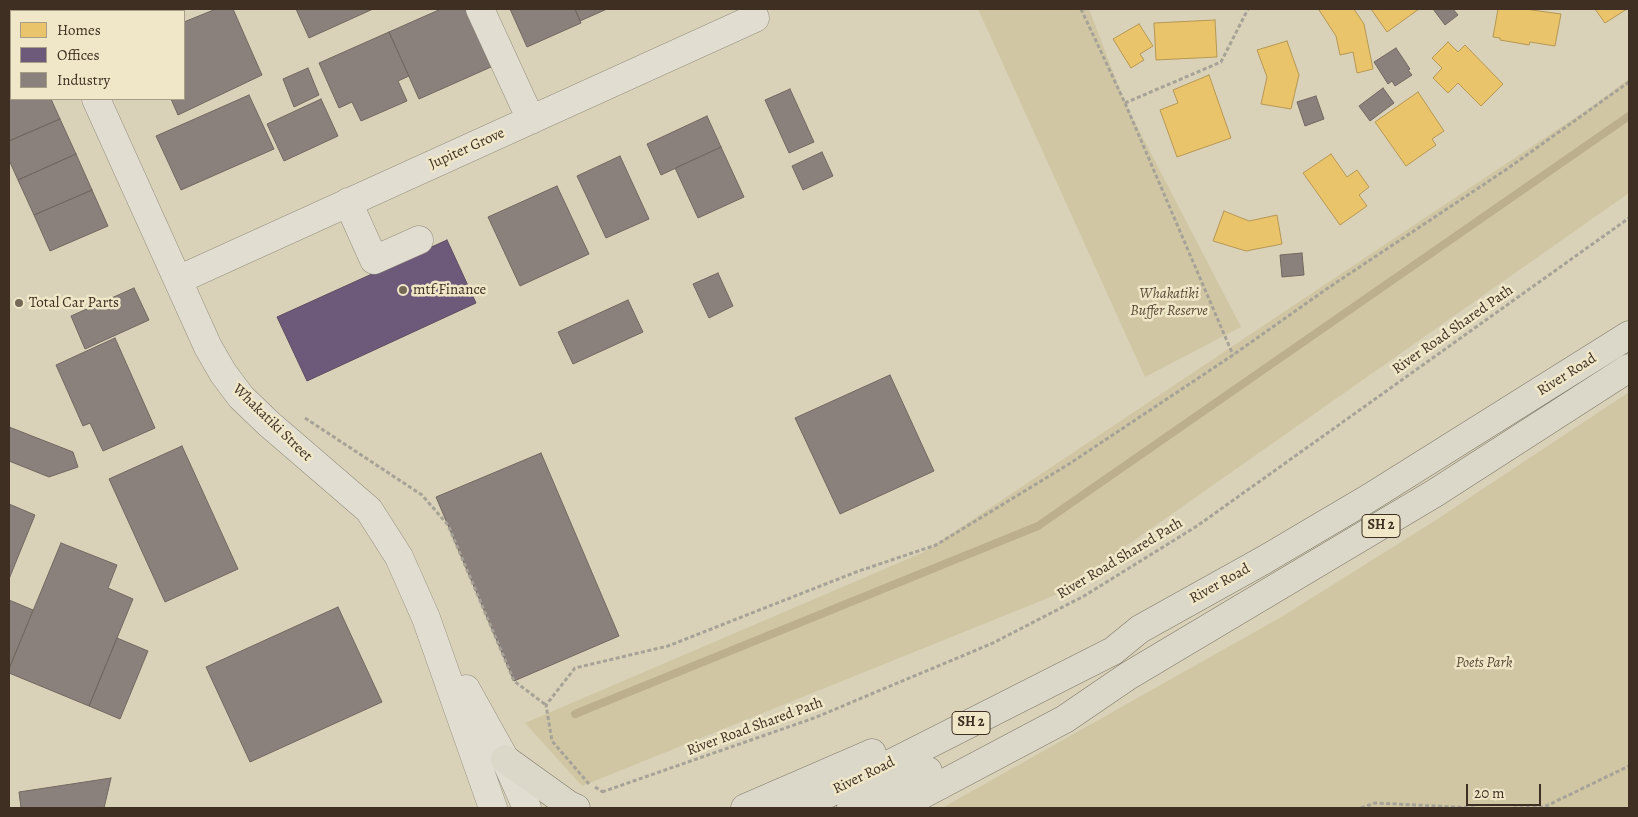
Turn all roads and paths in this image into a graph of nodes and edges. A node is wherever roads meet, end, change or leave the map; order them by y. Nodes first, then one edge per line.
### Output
1 (480, 9) edge
2 (1081, 9) edge
3 (1248, 9) edge
4 (755, 18) dead end
5 (1629, 82) edge
6 (96, 100) edge
7 (1125, 103) junction
8 (531, 120) junction
9 (348, 202) junction
10 (1629, 218) edge
11 (419, 240) dead end
12 (178, 280) junction
13 (1629, 335) edge
14 (1233, 355) junction
15 (1629, 368) edge
16 (426, 618) junction
17 (1140, 629) junction
18 (1128, 676) junction
19 (505, 759) junction
20 (1629, 766) edge
21 (603, 792) junction
22 (573, 807) edge
23 (493, 808) edge
24 (527, 808) edge
25 (745, 808) edge
26 (797, 808) edge
27 (851, 808) edge
28 (897, 808) edge
29 (1361, 808) edge
30 (1476, 808) edge
31 (1513, 808) edge

1 - 8 street
2 - 7 path
3 - 7 path
4 - 8 street, Jupiter Grove
5 - 14 path
6 - 12 street, Whakatiki Street
7 - 14 path
8 - 9 street, Jupiter Grove
9 - 11 street
9 - 12 street, Jupiter Grove
10 - 21 path, River Road Shared Path
12 - 16 street, Whakatiki Street
13 - 17 highway, River Road / SH 2
14 - 21 path
15 - 18 highway, River Road / SH 2
16 - 19 street, Whakatiki Street
16 - 23 street, Whakatiki Street
17 - 25 highway
17 - 26 highway, River Road / SH 2
18 - 27 highway
18 - 28 highway, River Road / SH 2
19 - 22 highway
19 - 24 street, Whakatiki Street
20 - 31 path
21 - 22 path, River Road Shared Path
29 - 30 path

